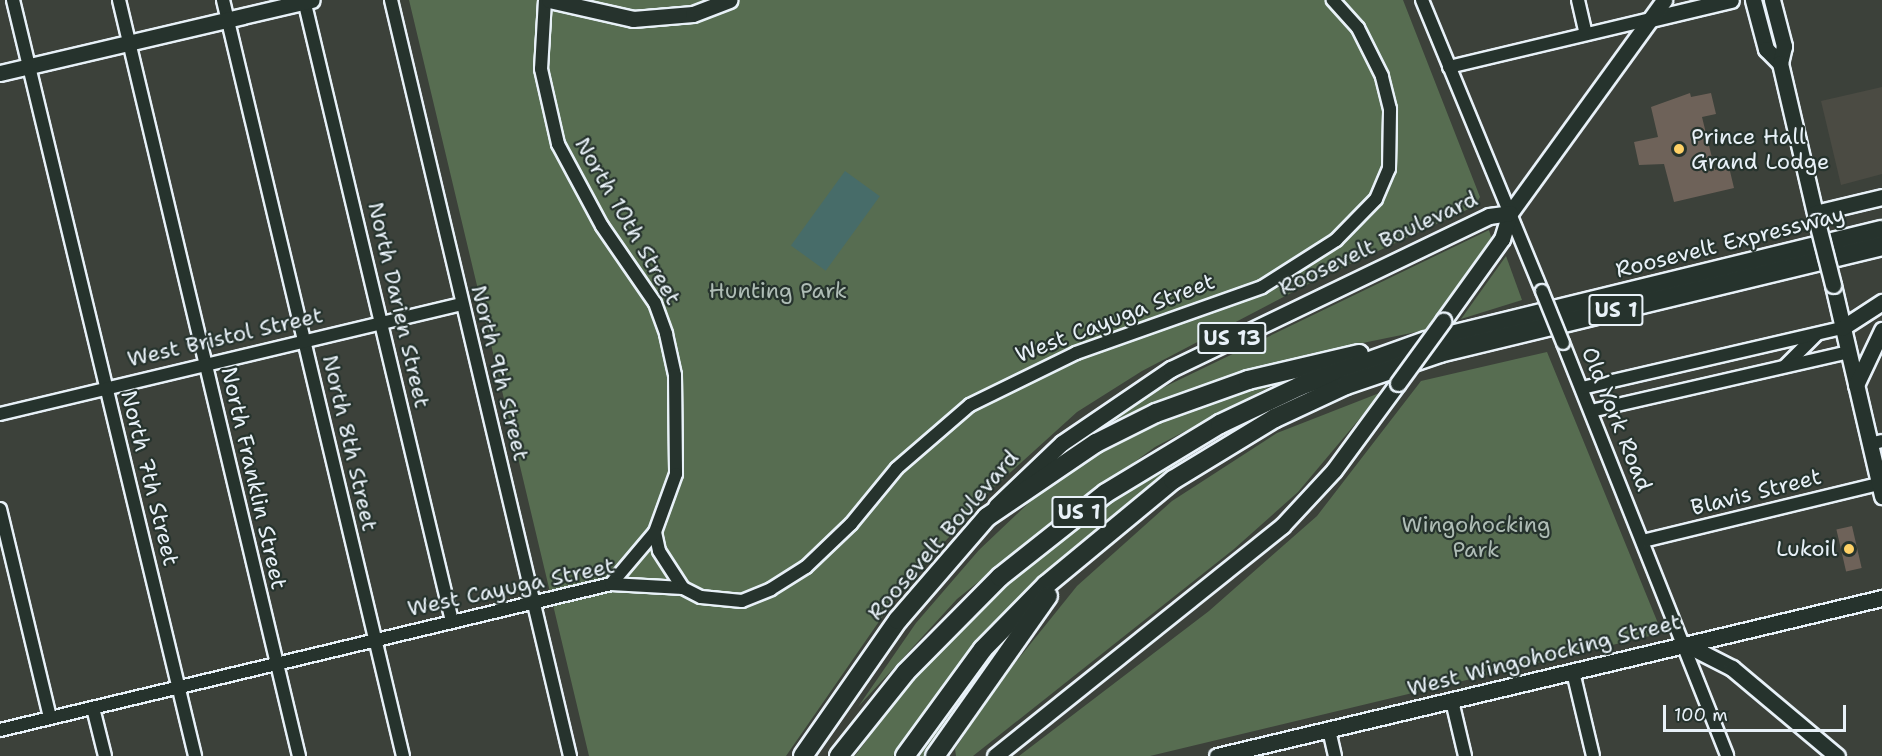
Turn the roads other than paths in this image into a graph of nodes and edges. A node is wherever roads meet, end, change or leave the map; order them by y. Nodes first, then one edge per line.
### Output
1 (13, 0) edge
2 (119, 0) edge
3 (222, 0) edge
4 (391, 0) edge
5 (547, 0) edge
6 (729, 0) edge
7 (1333, 0) edge
8 (1422, 0) edge
9 (1578, 0) edge
10 (1664, 0) edge
11 (1731, 0) edge
12 (1753, 0) edge
13 (1772, 0) edge
14 (307, 1) edge
15 (1651, 19) junction
16 (227, 21) junction
17 (1586, 34) junction
18 (130, 44) junction
19 (1779, 63) junction
20 (29, 67) junction
21 (1449, 67) junction
22 (0, 73) edge
23 (1882, 196) edge
24 (1510, 213) junction
25 (1816, 217) junction
26 (1882, 230) edge
27 (1882, 246) edge
28 (1882, 302) edge
29 (461, 304) junction
30 (382, 323) junction
31 (1842, 327) junction
32 (1882, 330) edge
33 (1818, 333) junction
34 (1426, 341) junction
35 (304, 342) junction
36 (1848, 352) junction
37 (206, 365) junction
38 (1784, 366) junction
39 (1856, 385) junction
40 (106, 388) junction
41 (1582, 388) junction
42 (1591, 411) junction
43 (0, 414) edge
44 (1876, 442) edge
45 (1881, 490) edge
46 (0, 509) edge
47 (987, 517) junction
48 (655, 532) junction
49 (1643, 541) junction
50 (1077, 557) junction
51 (611, 584) junction
52 (683, 588) junction
53 (1882, 598) edge
54 (534, 602) junction
55 (452, 621) junction
56 (374, 639) junction
57 (1685, 644) junction
58 (277, 663) junction
59 (1573, 672) junction
60 (179, 687) junction
61 (1452, 701) junction
62 (93, 708) junction
63 (50, 717) junction
64 (823, 727) junction
65 (0, 730) edge
66 (1329, 730) junction
67 (105, 756) edge
68 (195, 756) edge
69 (299, 756) edge
70 (403, 756) edge
71 (570, 756) edge
72 (803, 756) edge
73 (810, 756) edge
74 (839, 756) edge
75 (905, 756) edge
76 (935, 756) edge
77 (995, 756) edge
78 (1217, 756) edge
79 (1335, 756) edge
80 (1465, 756) edge
81 (1593, 756) edge
82 (1727, 756) edge
83 (1837, 756) edge

1 - 20 street, North 7th Street
2 - 18 street, North Franklin Street
3 - 16 street, North 8th Street
4 - 29 street, North 9th Street
5 - 6 main road
5 - 48 street, North 10th Street
7 - 52 street, West Cayuga Street
8 - 21 street, Old York Road
9 - 17 street
10 - 15 main road
11 - 15 main road
12 - 19 main road
13 - 19 main road
14 - 16 main road
14 - 30 street, North Darien Street
15 - 17 street
15 - 24 main road
16 - 18 main road
16 - 35 street, North 8th Street
17 - 21 street
18 - 20 main road
18 - 37 street, North Franklin Street
19 - 25 main road
20 - 22 main road
20 - 40 street, North 7th Street
21 - 24 street, Old York Road
23 - 25 main road
24 - 41 street, Old York Road, bridge
24 - 47 main road, Roosevelt Boulevard / US 13
24 - 77 main road, Roosevelt Boulevard, bridge
25 - 31 main road, bridge
26 - 34 highway, Roosevelt Expressway / US 1
27 - 50 highway, Roosevelt Expressway / US 1
28 - 31 main road
29 - 30 street, West Bristol Street
29 - 54 street, North 9th Street
30 - 35 street, West Bristol Street
30 - 55 street, North Darien Street
31 - 33 street
31 - 36 main road
32 - 39 main road
33 - 38 street
33 - 41 street
34 - 47 highway, US 1
34 - 74 highway, Roosevelt Expressway / US 1
35 - 37 street, West Bristol Street
35 - 56 street, North 8th Street
36 - 38 street
36 - 39 main road
37 - 40 street, West Bristol Street
37 - 58 street, North Franklin Street
38 - 42 street
39 - 44 main road
40 - 43 street, West Bristol Street
40 - 60 street, North 7th Street
41 - 42 street, Old York Road
42 - 49 street, Old York Road
44 - 45 main road
45 - 49 street, Blavis Street
46 - 63 street
47 - 64 highway, Roosevelt Boulevard / US 1
48 - 51 street, North 10th Street
48 - 52 street
49 - 57 street, Old York Road
50 - 75 highway, Roosevelt Expressway / US 1
50 - 76 highway, US 1
51 - 52 street, West Cayuga Street
51 - 54 street, West Cayuga Street
53 - 57 main road, West Wingohocking Street
54 - 55 street, West Cayuga Street
54 - 71 street, North 9th Street
55 - 56 street, West Cayuga Street
56 - 58 street, West Cayuga Street
56 - 70 street, North 8th Street
57 - 59 main road, West Wingohocking Street
57 - 82 street, Old York Road
57 - 83 main road
58 - 60 street, West Cayuga Street
58 - 69 street, North Franklin Street
59 - 61 main road, West Wingohocking Street
59 - 81 street
60 - 62 street, West Cayuga Street
60 - 68 street, North 7th Street
61 - 66 main road, West Wingohocking Street
61 - 80 street
62 - 63 street, West Cayuga Street
62 - 67 street
63 - 65 street, West Cayuga Street
64 - 72 highway, Roosevelt Boulevard / US 1
64 - 73 highway
66 - 78 main road, West Wingohocking Street
66 - 79 street

